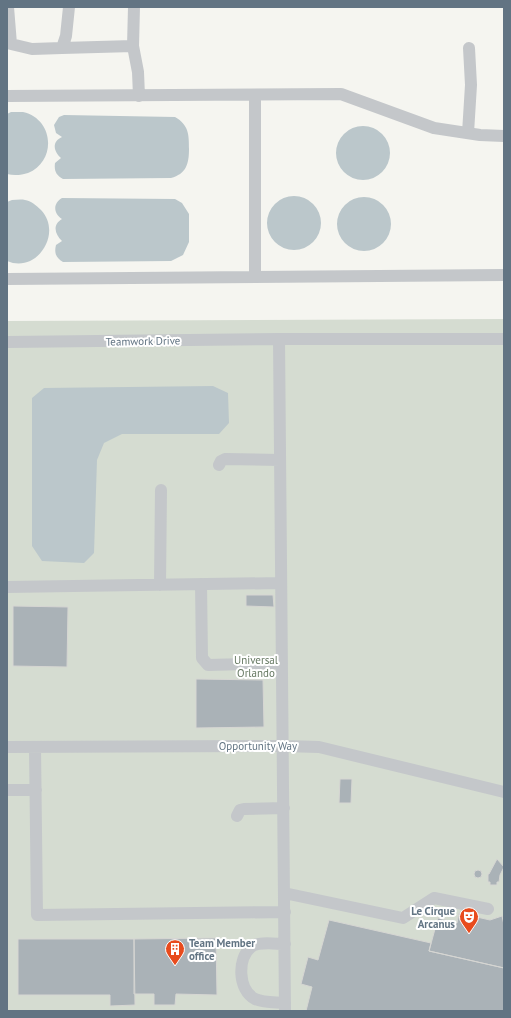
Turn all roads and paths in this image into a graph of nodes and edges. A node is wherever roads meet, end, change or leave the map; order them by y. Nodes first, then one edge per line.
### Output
1 (8, 7) edge
2 (69, 7) edge
3 (134, 7) edge
4 (133, 46) junction
5 (62, 48) junction
6 (469, 48) dead end
7 (255, 95) junction
8 (7, 96) edge
9 (139, 96) junction
10 (468, 133) junction
11 (504, 136) edge
12 (504, 274) edge
13 (254, 277) junction
14 (7, 279) edge
15 (504, 338) edge
16 (279, 339) junction
17 (7, 342) edge
18 (280, 460) junction
19 (219, 465) dead end
20 (161, 490) dead end
21 (282, 583) junction
22 (160, 584) junction
23 (201, 584) junction
24 (7, 587) edge
25 (282, 664) junction
26 (7, 746) edge
27 (36, 746) junction
28 (283, 746) junction
29 (7, 790) edge
30 (36, 790) junction
31 (504, 792) edge
32 (284, 808) junction
33 (237, 816) dead end
34 (284, 892) junction
35 (488, 910) dead end
36 (284, 912) junction
37 (285, 944) junction
38 (285, 1007) edge

1 - 5 street
2 - 5 street
3 - 4 street
4 - 5 street
4 - 9 street
6 - 10 street
7 - 9 street
7 - 10 street
7 - 13 street
8 - 9 street
10 - 11 street
12 - 13 street
13 - 14 street
15 - 16 street, Teamwork Drive
16 - 17 street, Teamwork Drive
16 - 18 street
18 - 19 street
18 - 21 street
20 - 22 street
21 - 23 street
21 - 25 street
22 - 23 street
22 - 24 street
23 - 25 street
25 - 28 street
26 - 27 street, Opportunity Way
27 - 28 street, Opportunity Way
27 - 30 street
28 - 31 street, Opportunity Way
28 - 32 street
29 - 30 street
30 - 36 street
32 - 33 street
32 - 34 street
34 - 35 street
34 - 36 street
36 - 37 street
37 - 38 street
37 - 38 street

